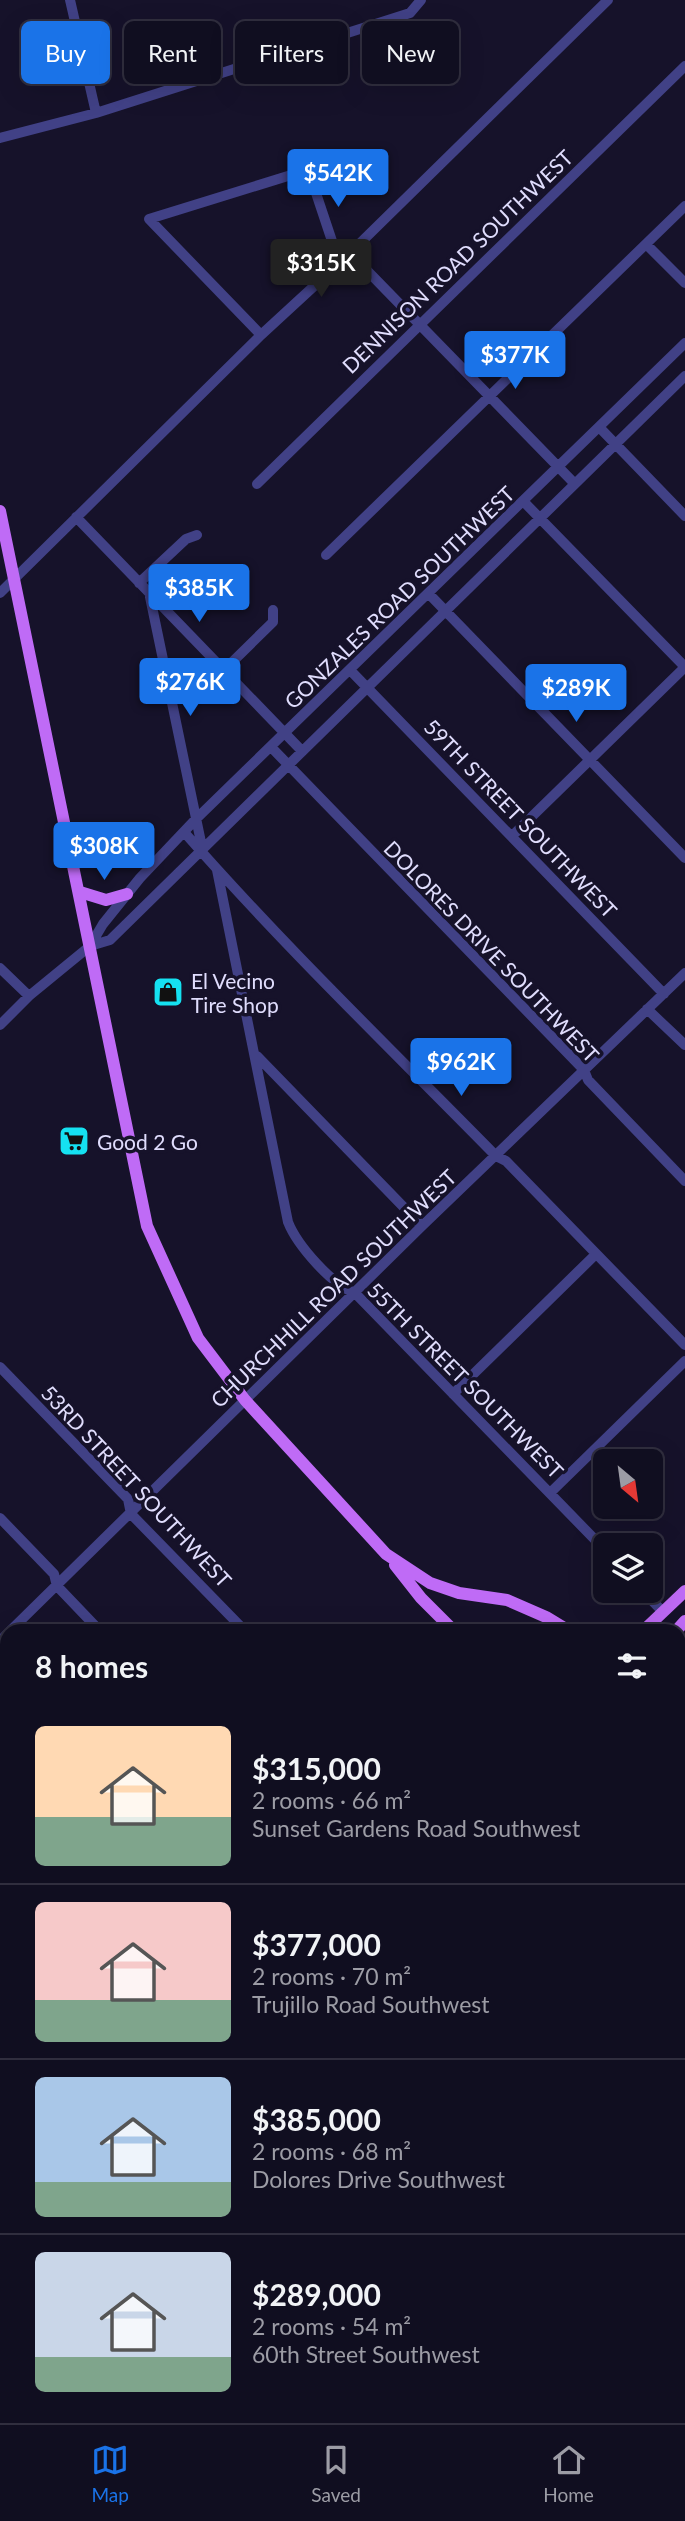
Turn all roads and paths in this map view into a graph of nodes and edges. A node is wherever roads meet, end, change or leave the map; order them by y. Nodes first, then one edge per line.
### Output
1 (70, 0) edge
2 (421, 0) edge
3 (601, 2) edge
4 (685, 66) edge
5 (96, 113) junction
6 (0, 138) edge
7 (685, 206) edge
8 (646, 244) junction
9 (350, 253) junction
10 (339, 262) junction
11 (685, 283) edge
12 (419, 325) junction
13 (261, 335) junction
14 (685, 343) edge
15 (685, 376) edge
16 (488, 396) junction
17 (599, 427) junction
18 (616, 444) junction
19 (558, 467) junction
20 (257, 484) dead end
21 (574, 484) junction
22 (524, 502) junction
23 (0, 510) edge
24 (685, 516) edge
25 (76, 517) junction
26 (539, 518) junction
27 (197, 535) dead end
28 (326, 555) dead end
29 (14, 578) junction
30 (139, 583) junction
31 (0, 593) edge
32 (429, 594) junction
33 (150, 595) junction
34 (273, 610) dead end
35 (444, 611) junction
36 (685, 667) edge
37 (351, 670) junction
38 (223, 671) junction
39 (366, 687) junction
40 (285, 734) junction
41 (271, 747) junction
42 (302, 751) junction
43 (590, 760) junction
44 (288, 765) junction
45 (195, 820) junction
46 (184, 832) junction
47 (513, 836) junction
48 (201, 848) junction
49 (685, 858) edge
50 (217, 870) junction
51 (79, 892) junction
52 (127, 894) junction
53 (90, 946) junction
54 (0, 968) edge
55 (685, 973) edge
56 (664, 994) junction
57 (29, 996) junction
58 (647, 1009) junction
59 (0, 1025) edge
60 (685, 1045) edge
61 (255, 1054) junction
62 (584, 1070) junction
63 (496, 1156) junction
64 (685, 1181) edge
65 (422, 1226) junction
66 (596, 1254) junction
67 (355, 1293) junction
68 (685, 1345) edge
69 (685, 1361) edge
70 (0, 1367) edge
71 (453, 1394) junction
72 (245, 1401) junction
73 (550, 1493) junction
74 (131, 1514) junction
75 (0, 1518) edge
76 (593, 1538) edge
77 (386, 1554) junction
78 (57, 1586) junction
79 (685, 1591) edge
80 (654, 1603) edge
81 (663, 1612) junction
82 (17, 1624) edge
83 (93, 1624) edge
84 (238, 1624) edge
85 (447, 1624) edge
86 (558, 1624) edge
87 (650, 1624) edge

1 - 5 street
2 - 5 street
3 - 9 street
4 - 12 street, DENNISON ROAD SOUTHWEST
5 - 6 street
7 - 8 street
8 - 11 street
8 - 16 street
9 - 10 street
9 - 12 street
10 - 13 street
10 - 13 street
12 - 16 street
12 - 20 street, DENNISON ROAD SOUTHWEST
13 - 25 street
14 - 17 street, GONZALES ROAD SOUTHWEST
15 - 18 street, GONZALES ROAD SOUTHWEST
16 - 19 street
16 - 28 street
17 - 18 street
17 - 19 street, GONZALES ROAD SOUTHWEST
18 - 21 street, GONZALES ROAD SOUTHWEST
18 - 24 street
19 - 21 street
19 - 22 street, GONZALES ROAD SOUTHWEST
21 - 26 street, GONZALES ROAD SOUTHWEST
22 - 26 street
22 - 32 street, GONZALES ROAD SOUTHWEST
23 - 29 main road
25 - 29 street
25 - 30 street
26 - 35 street, GONZALES ROAD SOUTHWEST
26 - 36 street
27 - 30 street
29 - 31 street
29 - 51 main road
30 - 33 street
32 - 35 street
32 - 37 street, GONZALES ROAD SOUTHWEST
33 - 38 street
33 - 45 street
34 - 38 street
35 - 39 street, GONZALES ROAD SOUTHWEST
35 - 43 street
36 - 43 street
37 - 39 street, 59TH STREET SOUTHWEST
37 - 40 street, GONZALES ROAD SOUTHWEST
38 - 40 street
39 - 42 street, GONZALES ROAD SOUTHWEST
39 - 47 street, 59TH STREET SOUTHWEST
40 - 41 street, GONZALES ROAD SOUTHWEST
40 - 42 street
41 - 44 street, DOLORES DRIVE SOUTHWEST
41 - 45 street, GONZALES ROAD SOUTHWEST
42 - 44 street, GONZALES ROAD SOUTHWEST
43 - 47 street
43 - 49 street
44 - 48 street, GONZALES ROAD SOUTHWEST
44 - 62 street, DOLORES DRIVE SOUTHWEST
45 - 46 street, GONZALES ROAD SOUTHWEST
45 - 48 street
46 - 48 street
46 - 52 street, GONZALES ROAD SOUTHWEST
47 - 56 street, 59TH STREET SOUTHWEST
48 - 50 street
48 - 53 street, GONZALES ROAD SOUTHWEST
50 - 61 street, 55TH STREET SOUTHWEST
50 - 63 street
51 - 52 main road
51 - 53 main road
52 - 53 street, GONZALES ROAD SOUTHWEST
53 - 57 street, GONZALES ROAD SOUTHWEST
53 - 72 main road
54 - 57 street
55 - 56 street, CHURCHHILL ROAD SOUTHWEST
56 - 58 street, CHURCHHILL ROAD SOUTHWEST
57 - 59 street, GONZALES ROAD SOUTHWEST
58 - 60 street
58 - 62 street, CHURCHHILL ROAD SOUTHWEST
61 - 65 street
61 - 67 street, 55TH STREET SOUTHWEST
62 - 63 street, CHURCHHILL ROAD SOUTHWEST
62 - 64 street, DOLORES DRIVE SOUTHWEST
63 - 65 street, CHURCHHILL ROAD SOUTHWEST
63 - 66 street
65 - 67 street, CHURCHHILL ROAD SOUTHWEST
66 - 68 street
66 - 71 street
67 - 71 street, 55TH STREET SOUTHWEST
67 - 72 street, CHURCHHILL ROAD SOUTHWEST
69 - 73 street
70 - 74 street, 53RD STREET SOUTHWEST
71 - 73 street, 55TH STREET SOUTHWEST
72 - 74 street, CHURCHHILL ROAD SOUTHWEST
72 - 77 main road
73 - 76 street, 55TH STREET SOUTHWEST
74 - 78 street, CHURCHHILL ROAD SOUTHWEST
74 - 84 street, 53RD STREET SOUTHWEST
75 - 78 street
77 - 85 main road
77 - 86 main road
78 - 82 street, CHURCHHILL ROAD SOUTHWEST
78 - 83 street
79 - 81 main road
80 - 81 street
81 - 87 main road

